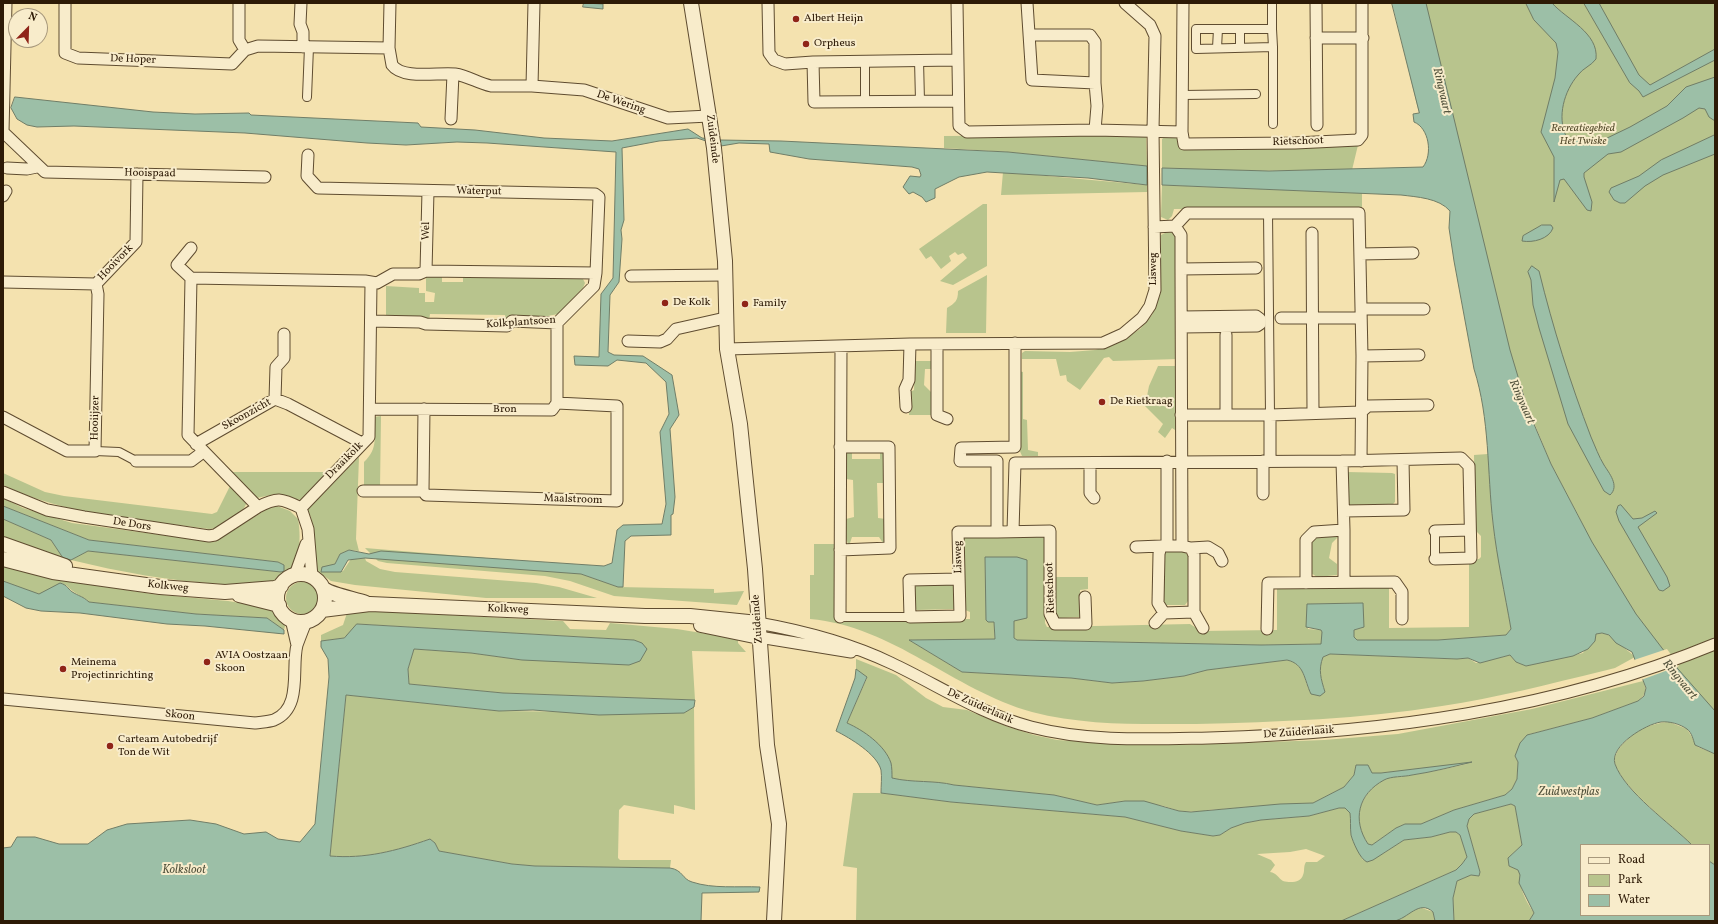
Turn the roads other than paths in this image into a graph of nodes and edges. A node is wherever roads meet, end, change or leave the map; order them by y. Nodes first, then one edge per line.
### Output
1 (6, 3) edge
2 (65, 3) edge
3 (239, 3) edge
4 (301, 3) edge
5 (390, 3) edge
6 (534, 3) edge
7 (690, 3) edge
8 (768, 3) edge
9 (957, 3) edge
10 (1027, 3) edge
11 (1125, 3) edge
12 (1182, 3) edge
13 (1272, 3) edge
14 (1316, 3) edge
15 (1362, 3) edge
16 (1240, 29) junction
17 (1272, 29) junction
18 (1218, 30) junction
19 (1030, 35) junction
20 (1316, 38) junction
21 (1363, 38) junction
22 (306, 47) junction
23 (1273, 47) junction
24 (4, 48) edge
25 (389, 48) junction
26 (1217, 48) junction
27 (1240, 48) junction
28 (245, 50) junction
29 (919, 60) junction
30 (956, 60) junction
31 (865, 61) junction
32 (813, 62) junction
33 (453, 74) junction
34 (1095, 83) junction
35 (532, 86) junction
36 (1256, 94) dead end
37 (1183, 95) junction
38 (308, 97) dead end
39 (4, 100) edge
40 (865, 101) junction
41 (920, 101) junction
42 (957, 101) junction
43 (709, 116) junction
44 (451, 120) dead end
45 (1273, 124) dead end
46 (1317, 125) dead end
47 (1095, 130) junction
48 (1153, 130) junction
49 (3, 132) edge
50 (1182, 132) junction
51 (308, 156) dead end
52 (37, 166) junction
53 (7, 168) dead end
54 (137, 174) junction
55 (265, 177) dead end
56 (428, 191) junction
57 (1268, 212) junction
58 (1175, 226) junction
59 (1154, 227) junction
60 (1312, 233) dead end
61 (191, 248) dead end
62 (1413, 253) dead end
63 (1360, 254) junction
64 (1256, 268) dead end
65 (1181, 269) junction
66 (426, 271) junction
67 (596, 273) junction
68 (725, 275) junction
69 (631, 276) dead end
70 (191, 278) junction
71 (3, 282) edge
72 (371, 283) junction
73 (96, 284) junction
74 (1424, 309) dead end
75 (1361, 314) junction
76 (725, 318) junction
77 (1281, 318) dead end
78 (1313, 318) junction
79 (371, 321) junction
80 (1182, 322) junction
81 (557, 323) junction
82 (284, 334) dead end
83 (1226, 335) dead end
84 (628, 341) dead end
85 (910, 344) junction
86 (937, 344) junction
87 (1014, 344) junction
88 (841, 346) junction
89 (727, 349) junction
90 (1419, 355) dead end
91 (1362, 356) junction
92 (275, 399) junction
93 (558, 404) junction
94 (1428, 405) dead end
95 (906, 407) dead end
96 (370, 408) junction
97 (424, 409) junction
98 (1313, 412) junction
99 (1361, 412) junction
100 (1181, 415) junction
101 (1226, 415) junction
102 (1270, 415) junction
103 (3, 417) edge
104 (948, 419) dead end
105 (362, 443) junction
106 (200, 448) junction
107 (840, 448) junction
108 (1015, 448) junction
109 (95, 451) junction
110 (1361, 460) junction
111 (1403, 460) junction
112 (136, 461) joint
113 (1167, 461) junction
114 (1181, 461) junction
115 (1267, 461) junction
116 (1342, 461) junction
117 (1015, 463) junction
118 (1090, 463) junction
119 (363, 491) dead end
120 (3, 492) edge
121 (423, 492) junction
122 (1263, 494) dead end
123 (1094, 498) dead end
124 (258, 507) junction
125 (301, 508) junction
126 (1344, 511) junction
127 (1344, 530) junction
128 (1470, 530) junction
129 (1013, 531) junction
130 (1435, 531) joint
131 (997, 532) junction
132 (308, 536) junction
133 (3, 544) edge
134 (1164, 546) junction
135 (1186, 546) junction
136 (1136, 547) dead end
137 (840, 550) junction
138 (3, 559) edge
139 (1435, 559) joint
140 (1222, 561) dead end
141 (295, 575) junction
142 (312, 577) junction
143 (111, 579) junction
144 (959, 579) junction
145 (1344, 581) junction
146 (1306, 583) junction
147 (281, 586) junction
148 (324, 589) junction
149 (225, 592) junction
150 (1085, 597) dead end
151 (370, 604) junction
152 (279, 605) junction
153 (322, 610) junction
154 (1194, 612) junction
155 (1164, 613) junction
156 (840, 617) joint
157 (910, 617) junction
158 (291, 619) junction
159 (1402, 619) dead end
160 (306, 622) junction
161 (1155, 624) dead end
162 (1203, 628) dead end
163 (1267, 629) dead end
164 (758, 630) junction
165 (1715, 644) edge
166 (297, 645) junction
167 (3, 699) edge
168 (774, 921) edge

1 - 24 street
2 - 28 street, De Hoper
3 - 28 street
4 - 22 street
5 - 25 street, De Wering
6 - 35 street
7 - 43 street, Zuideinde
8 - 32 street
9 - 30 street
10 - 19 street
11 - 48 street, Lisweg
12 - 37 street
13 - 17 street
14 - 20 street, Rietschoot
15 - 21 street, Rietschoot
16 - 17 street
16 - 18 street
16 - 27 street
17 - 23 street
18 - 26 street
18 - 26 street
19 - 34 street
19 - 34 street
20 - 21 street
20 - 46 street, Rietschoot
21 - 50 street, Rietschoot
22 - 25 street
22 - 28 street
22 - 38 street
23 - 27 street
23 - 45 street
24 - 39 street
25 - 33 street, De Wering
26 - 27 street
29 - 30 street
29 - 31 street
29 - 41 street
30 - 42 street
31 - 32 street
31 - 40 street
32 - 40 street
33 - 35 street, De Wering
33 - 44 street
34 - 47 street
35 - 43 street, De Wering
36 - 37 street
37 - 50 street
39 - 49 street
40 - 41 street
41 - 42 street
42 - 47 street
43 - 68 street, Zuideinde
47 - 48 street
48 - 50 street
48 - 59 street, Lisweg
49 - 52 street, Hooispaad
51 - 56 street, Waterput
52 - 53 street, Hooispaad
52 - 54 street, Hooispaad
54 - 55 street, Hooispaad
54 - 73 street, Hooivork
56 - 66 street, Wel
56 - 67 street, Waterput
57 - 58 street
57 - 63 street
57 - 102 street
58 - 59 street
58 - 65 street
59 - 87 street, Lisweg
60 - 78 street
61 - 70 street
62 - 63 street
63 - 75 street
64 - 65 street
65 - 80 street
66 - 67 street
66 - 72 street
67 - 81 street, Kolkplantsoen
68 - 69 street
68 - 76 street, Zuideinde
70 - 72 street
70 - 106 street
71 - 73 street, Hooivork
72 - 79 street, Draaikolk
73 - 109 street, Hooiijzer
74 - 75 street
75 - 78 street
75 - 91 street
76 - 84 street
76 - 89 street, Zuideinde
77 - 78 street
78 - 98 street
79 - 81 street, Kolkplantsoen
79 - 96 street, Draaikolk
80 - 80 street
80 - 100 street
81 - 93 street
82 - 92 street
83 - 101 street
85 - 86 street, Lisweg
85 - 88 street, Lisweg
85 - 95 street
86 - 87 street, Lisweg
86 - 104 street
87 - 108 street
88 - 89 street, Lisweg
88 - 107 street, Lisweg
89 - 164 street, Zuideinde
90 - 91 street
91 - 99 street
92 - 105 street, Skoonzicht
92 - 106 street, Skoonzicht
93 - 97 street, Bron
93 - 121 street, Maalstroom
94 - 99 street
96 - 97 street, Bron
96 - 105 street, Draaikolk
97 - 121 street
98 - 99 street
98 - 102 street
99 - 110 street
100 - 101 street
100 - 114 street
101 - 102 street
102 - 115 street
103 - 109 street, Hooiijzer
105 - 125 street, Draaikolk
106 - 112 street
106 - 124 street
107 - 137 street, Lisweg
107 - 137 street
108 - 117 street
108 - 131 street
109 - 112 street
110 - 111 street
110 - 116 street
111 - 126 street
111 - 128 street
113 - 114 street
113 - 118 street
113 - 134 street
114 - 115 street
114 - 135 street
115 - 116 street
115 - 122 street
116 - 126 street
117 - 118 street
117 - 129 street
118 - 123 street
119 - 121 street, Maalstroom
120 - 124 street, De Dors
124 - 125 street
125 - 132 street
126 - 127 street
127 - 145 street
127 - 146 street
128 - 130 street
128 - 139 street
129 - 131 street, Rietschoot
129 - 150 street, Rietschoot
130 - 139 street
131 - 144 street, Lisweg
132 - 141 street
132 - 142 street
133 - 143 street, Kolkweg
134 - 135 street
134 - 136 street
134 - 155 street
135 - 140 street
135 - 154 street
137 - 156 street, Lisweg
138 - 143 street, Kolkweg
141 - 142 street
141 - 147 street
142 - 148 street
143 - 149 street, Kolkweg
144 - 157 street, Lisweg
144 - 157 street, Lisweg
145 - 146 street
145 - 159 street
146 - 163 street
147 - 149 street, Kolkweg
147 - 152 street
148 - 151 street, Kolkweg
148 - 153 street
149 - 152 street, Kolkweg
151 - 153 street, Kolkweg
151 - 164 street, Kolkweg
152 - 158 street
153 - 160 street
154 - 155 street
154 - 162 street
155 - 161 street
156 - 157 street, Lisweg
158 - 160 street
158 - 166 street, Skoon
160 - 166 street, Skoon
164 - 165 street, De Zuiderlaaik
164 - 168 street, Zuideinde
166 - 167 street, Skoon

